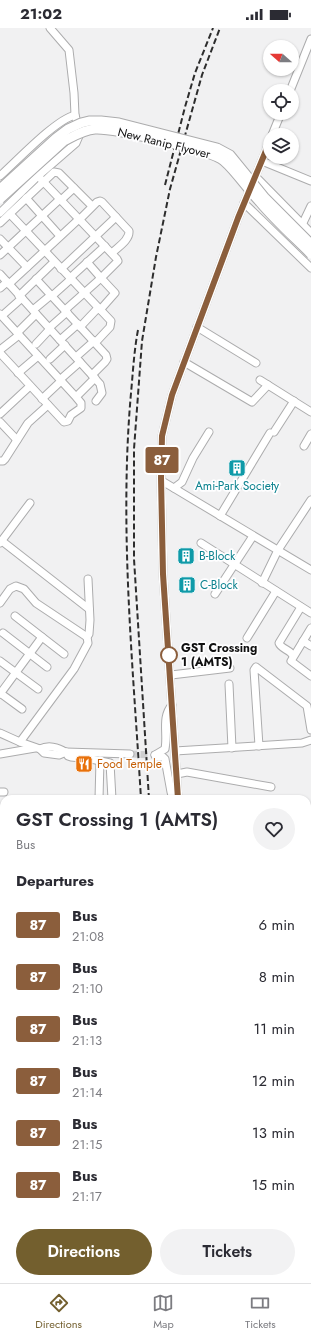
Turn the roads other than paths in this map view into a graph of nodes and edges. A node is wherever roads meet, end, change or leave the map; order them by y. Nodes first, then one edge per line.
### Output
1 (50, 28) edge
2 (311, 39) edge
3 (293, 84) edge
4 (75, 115) junction
5 (262, 161) joint
6 (0, 176) edge
7 (38, 176) junction
8 (256, 176) junction
9 (311, 181) edge
10 (44, 182) junction
11 (74, 188) junction
12 (0, 189) edge
13 (26, 198) junction
14 (0, 199) edge
15 (60, 199) junction
16 (244, 203) junction
17 (92, 206) junction
18 (311, 206) edge
19 (0, 213) edge
20 (10, 214) junction
21 (42, 216) junction
22 (116, 217) junction
23 (79, 219) junction
24 (0, 223) edge
25 (302, 224) junction
26 (26, 231) junction
27 (311, 233) edge
28 (60, 236) junction
29 (96, 237) junction
30 (0, 239) edge
31 (311, 244) edge
32 (105, 246) junction
33 (289, 246) junction
34 (8, 248) junction
35 (44, 251) junction
36 (112, 253) junction
37 (311, 254) edge
38 (0, 255) edge
39 (54, 262) junction
40 (87, 262) junction
41 (27, 267) junction
42 (311, 268) edge
43 (62, 269) junction
44 (0, 274) edge
45 (102, 278) junction
46 (36, 279) junction
47 (70, 279) junction
48 (8, 283) junction
49 (0, 288) edge
50 (84, 294) junction
51 (51, 295) junction
52 (20, 297) junction
53 (99, 309) junction
54 (66, 311) junction
55 (34, 312) junction
56 (2, 314) edge
57 (79, 325) junction
58 (197, 327) junction
59 (50, 329) junction
60 (19, 333) junction
61 (94, 342) junction
62 (63, 343) junction
63 (36, 344) dead end
64 (0, 352) edge
65 (38, 356) junction
66 (78, 359) junction
67 (50, 360) dead end
68 (184, 362) junction
69 (256, 363) dead end
70 (18, 373) junction
71 (94, 377) junction
72 (62, 379) junction
73 (260, 380) dead end
74 (268, 385) junction
75 (30, 386) junction
76 (79, 394) dead end
77 (42, 399) junction
78 (96, 401) dead end
79 (294, 401) junction
80 (48, 405) junction
81 (311, 412) edge
82 (0, 414) edge
83 (0, 422) edge
84 (209, 432) dead end
85 (311, 434) edge
86 (17, 440) junction
87 (304, 446) dead end
88 (0, 461) edge
89 (162, 481) junction
90 (174, 488) junction
91 (311, 500) edge
92 (30, 503) dead end
93 (220, 516) junction
94 (253, 536) junction
95 (1, 542) edge
96 (201, 543) dead end
97 (278, 550) junction
98 (235, 565) junction
99 (311, 570) edge
100 (88, 579) dead end
101 (262, 583) junction
102 (276, 591) junction
103 (215, 594) dead end
104 (0, 603) edge
105 (300, 607) junction
106 (89, 609) junction
107 (311, 613) edge
108 (15, 616) dead end
109 (311, 628) edge
110 (3, 633) dead end
111 (42, 637) junction
112 (87, 637) junction
113 (247, 638) dead end
114 (303, 642) junction
115 (311, 646) edge
116 (30, 653) junction
117 (64, 654) dead end
118 (293, 656) junction
119 (0, 661) edge
120 (47, 667) dead end
121 (230, 668) dead end
122 (16, 673) junction
123 (171, 675) junction
124 (311, 676) edge
125 (229, 684) dead end
126 (38, 689) dead end
127 (0, 694) edge
128 (172, 705) junction
129 (22, 710) dead end
130 (311, 730) edge
131 (0, 733) edge
132 (311, 740) edge
133 (20, 742) junction
134 (259, 746) junction
135 (39, 748) junction
136 (232, 748) junction
137 (175, 751) junction
138 (66, 752) junction
139 (0, 754) edge
140 (130, 754) tunnel mouth
141 (100, 760) junction
142 (177, 774) junction
143 (271, 787) dead end
144 (99, 795) edge
145 (112, 795) edge
146 (172, 795) edge
147 (177, 795) edge

1 - 4 street
2 - 3 street
4 - 6 street
4 - 7 street
5 - 8 street
5 - 9 street
7 - 10 street
7 - 19 street
8 - 16 street
8 - 25 street
10 - 11 street
10 - 13 street
10 - 15 street
11 - 15 street
11 - 17 street
12 - 31 main road, New Ranip Flyover, bridge
13 - 20 street
13 - 21 street
14 - 37 main road, New Ranip Flyover, bridge
15 - 21 street
15 - 23 street
16 - 33 street
16 - 58 street
17 - 22 street
17 - 23 street
18 - 25 street
20 - 24 street
20 - 26 street
21 - 26 street
21 - 28 street
22 - 29 street
22 - 36 street
23 - 28 street
23 - 29 street
25 - 27 street
25 - 33 street
26 - 34 street
26 - 35 street
28 - 35 street
29 - 32 street
29 - 43 street
30 - 34 street
32 - 36 street
32 - 40 street
33 - 42 street
34 - 38 street
34 - 41 street
35 - 39 street
35 - 41 street
36 - 45 street
39 - 43 street
39 - 46 street
40 - 45 street
40 - 47 street
41 - 48 street
43 - 47 street
44 - 48 street
45 - 50 street
45 - 53 street
46 - 51 street
46 - 52 street
47 - 50 street
47 - 51 street
48 - 49 street
48 - 52 street
50 - 53 street
50 - 54 street
51 - 54 street
51 - 55 street
52 - 55 street
52 - 56 street
53 - 57 street
53 - 61 street
54 - 57 street
54 - 59 street
55 - 59 street
55 - 60 street
56 - 60 street
57 - 61 street
57 - 62 street
58 - 68 street
58 - 69 street
59 - 62 street
59 - 63 street
60 - 64 street
60 - 65 street
61 - 66 street
61 - 71 street
62 - 66 street
62 - 67 street
64 - 70 street
65 - 70 street
65 - 72 street
66 - 71 street
66 - 72 street
68 - 74 street
68 - 89 street
70 - 75 street
71 - 76 street
71 - 78 street
72 - 77 street
72 - 80 street
73 - 74 street
74 - 79 street
75 - 77 street
75 - 82 street
77 - 80 street
79 - 81 street
79 - 93 street
80 - 86 street
83 - 86 street
84 - 90 street
85 - 87 street
86 - 88 street
89 - 90 street
89 - 123 street
90 - 93 street
91 - 97 street
92 - 95 street
93 - 94 street
94 - 97 street
94 - 98 street
95 - 106 street
96 - 98 street
97 - 99 street
97 - 101 street
98 - 101 street
98 - 103 street
100 - 106 street
101 - 102 street
102 - 105 street
102 - 113 street
104 - 112 street
105 - 107 street
105 - 118 street
106 - 112 street
108 - 111 street
109 - 114 street
110 - 116 street
111 - 116 street
111 - 117 street
112 - 133 street
114 - 115 street
114 - 118 street
116 - 120 street
116 - 122 street
118 - 124 street
119 - 122 street
121 - 123 street
122 - 126 street
122 - 127 street
123 - 128 street
125 - 136 street
127 - 129 street
128 - 137 street
128 - 146 street
130 - 134 street
131 - 133 street
132 - 134 street
133 - 135 street
134 - 136 street
135 - 138 street
135 - 139 street
136 - 137 street
137 - 142 street
138 - 140 street
138 - 141 street
141 - 144 street
141 - 145 street
142 - 143 street
142 - 147 street

